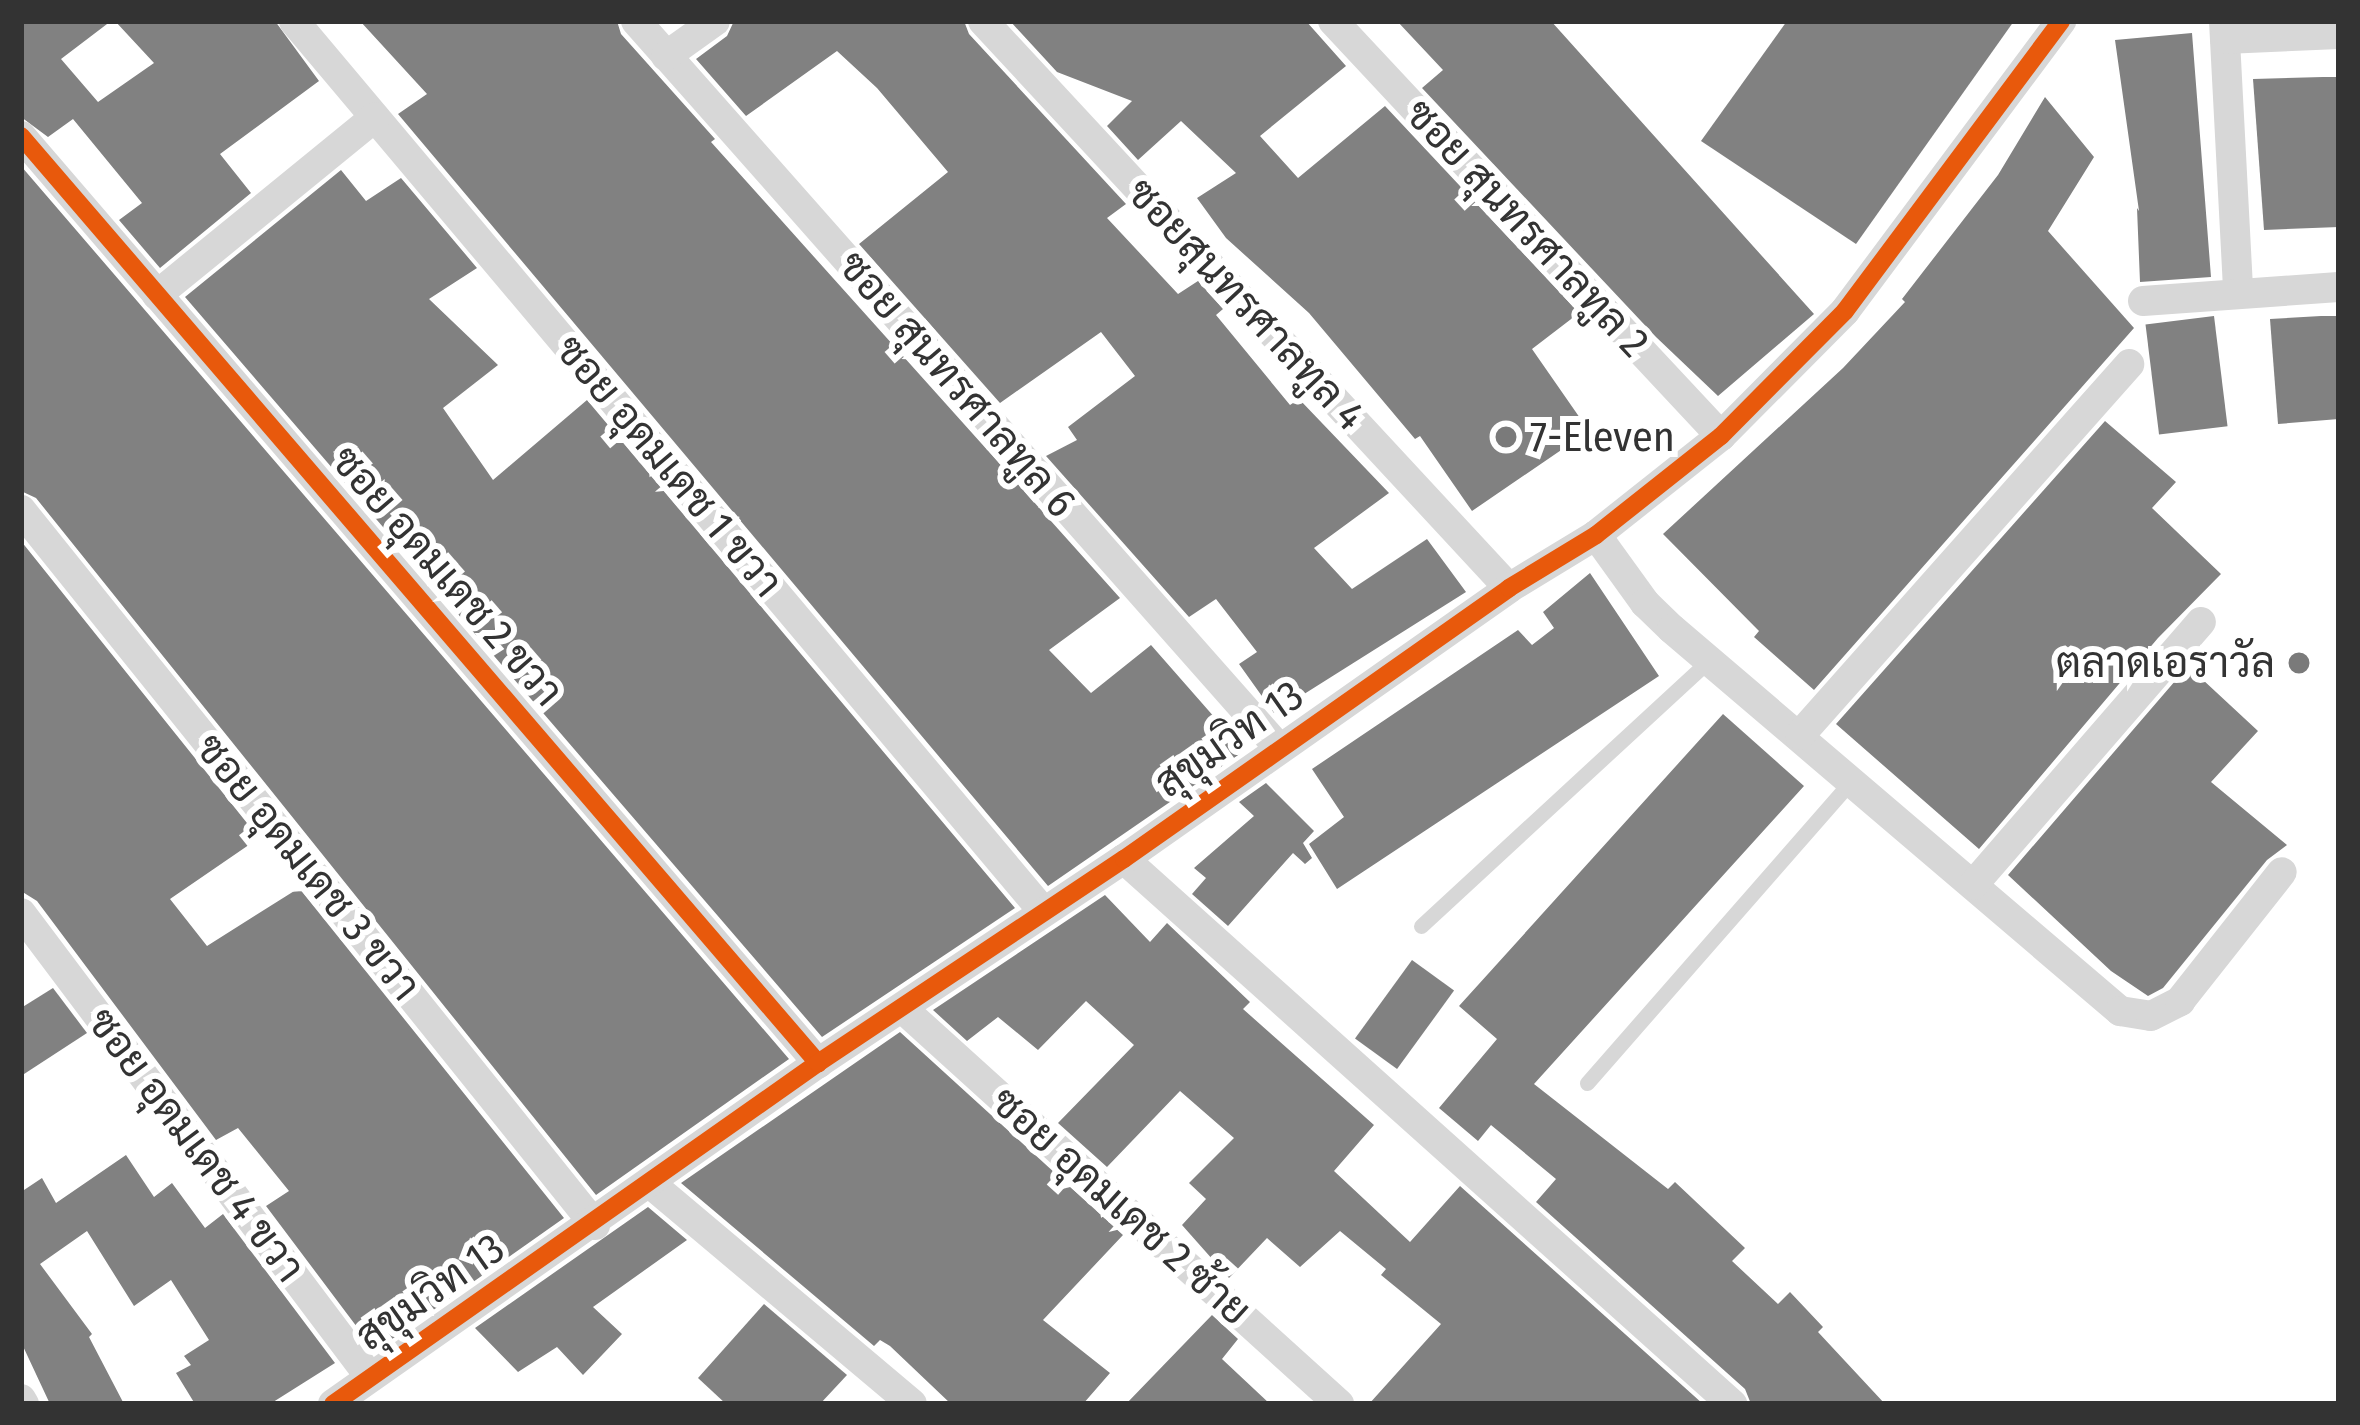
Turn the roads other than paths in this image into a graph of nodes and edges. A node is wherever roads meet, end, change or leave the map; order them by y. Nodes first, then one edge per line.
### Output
1 (294, 21) edge
2 (636, 21) edge
3 (715, 21) edge
4 (983, 21) edge
5 (1334, 21) edge
6 (2061, 21) edge
7 (2224, 30) edge
8 (2339, 34) edge
9 (666, 56) junction
10 (375, 116) junction
11 (21, 136) edge
12 (2339, 287) edge
13 (2238, 291) junction
14 (157, 295) junction
15 (2144, 301) dead end
16 (2128, 364) dead end
17 (1721, 436) junction
18 (21, 510) edge
19 (1596, 535) junction
20 (1510, 587) junction
21 (2201, 622) dead end
22 (1709, 660) junction
23 (1800, 735) junction
24 (1278, 747) junction
25 (1852, 780) junction
26 (1124, 859) junction
27 (2282, 872) dead end
28 (1973, 885) junction
29 (1043, 910) junction
30 (21, 913) edge
31 (1421, 926) dead end
32 (902, 1008) junction
33 (818, 1063) junction
34 (1587, 1083) dead end
35 (651, 1184) junction
36 (595, 1225) junction
37 (370, 1377) junction
38 (333, 1404) edge
39 (912, 1404) edge
40 (1339, 1404) edge
41 (1732, 1404) edge

1 - 10 street, ซอย อุดมเดช 1 ขวา
2 - 9 street, ซอย สุนทรศาลทูล 6
3 - 9 street
4 - 20 street, ซอยสุนทรศาลทูล 4
5 - 17 street, ซอย สุนทรศาลทูล 2
6 - 17 street, สุขุมวิท 13
7 - 8 street
7 - 13 street
9 - 24 street, ซอย สุนทรศาลทูล 6
10 - 14 street
10 - 29 street, ซอย อุดมเดช 1 ขวา
11 - 14 street, ซอย อุดมเดช 2 ขวา
12 - 13 street
13 - 15 street
14 - 33 street, ซอย อุดมเดช 2 ขวา
16 - 23 street
17 - 19 street, สุขุมวิท 13
18 - 36 street, ซอย อุดมเดช 3 ขวา
19 - 20 street, สุขุมวิท 13
19 - 22 street
20 - 24 street, สุขุมวิท 13
21 - 28 street
22 - 23 street
22 - 31 lane
23 - 25 street
24 - 26 street, สุขุมวิท 13
25 - 28 street
25 - 34 lane
26 - 29 street, สุขุมวิท 13
26 - 41 street
27 - 28 street
29 - 32 street, สุขุมวิท 13
30 - 37 street, ซอย อุดมเดช 4 ขวา
32 - 33 street, สุขุมวิท 13
32 - 40 street, ซอย อุดมเดช 2 ซ้าย
33 - 35 street, สุขุมวิท 13
35 - 36 street, สุขุมวิท 13
35 - 39 street
36 - 37 street, สุขุมวิท 13
37 - 38 street, สุขุมวิท 13

